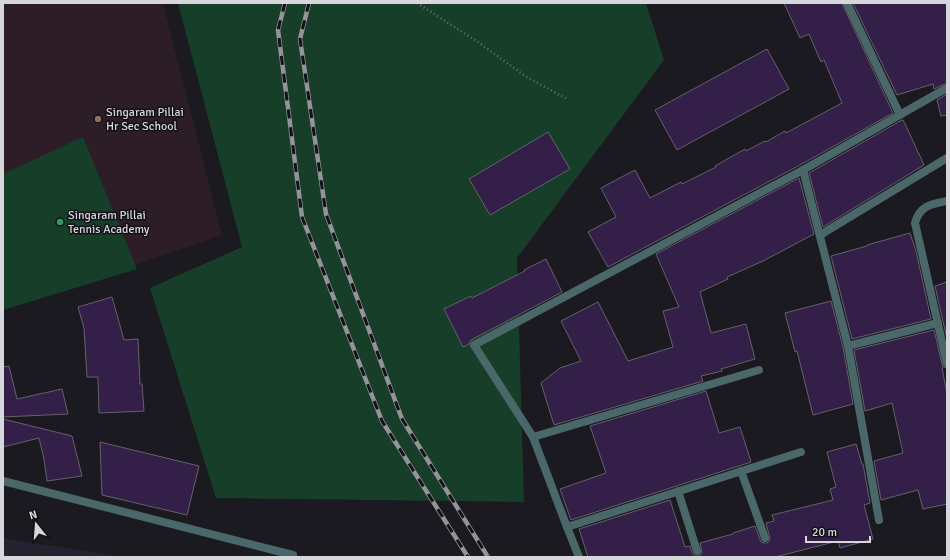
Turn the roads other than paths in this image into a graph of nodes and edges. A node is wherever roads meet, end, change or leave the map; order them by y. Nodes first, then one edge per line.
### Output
1 (846, 3) edge
2 (947, 88) edge
3 (900, 115) junction
4 (947, 158) edge
5 (803, 170) junction
6 (947, 201) edge
7 (820, 235) junction
8 (938, 323) junction
9 (848, 346) junction
10 (947, 364) edge
11 (759, 370) dead end
12 (533, 437) junction
13 (801, 452) dead end
14 (741, 471) junction
15 (3, 481) edge
16 (678, 491) junction
17 (879, 520) dead end
18 (567, 527) junction
19 (765, 538) dead end
20 (697, 551) dead end
21 (293, 555) dead end
22 (579, 557) edge

1 - 3 street
2 - 3 street
3 - 5 street
4 - 7 street
5 - 7 street
5 - 12 street
6 - 8 street
7 - 9 street
8 - 9 street
8 - 10 street
9 - 17 street
11 - 12 street
12 - 18 street
13 - 14 street
14 - 16 street
14 - 19 street
15 - 21 street
16 - 18 street
16 - 20 street
18 - 22 street

